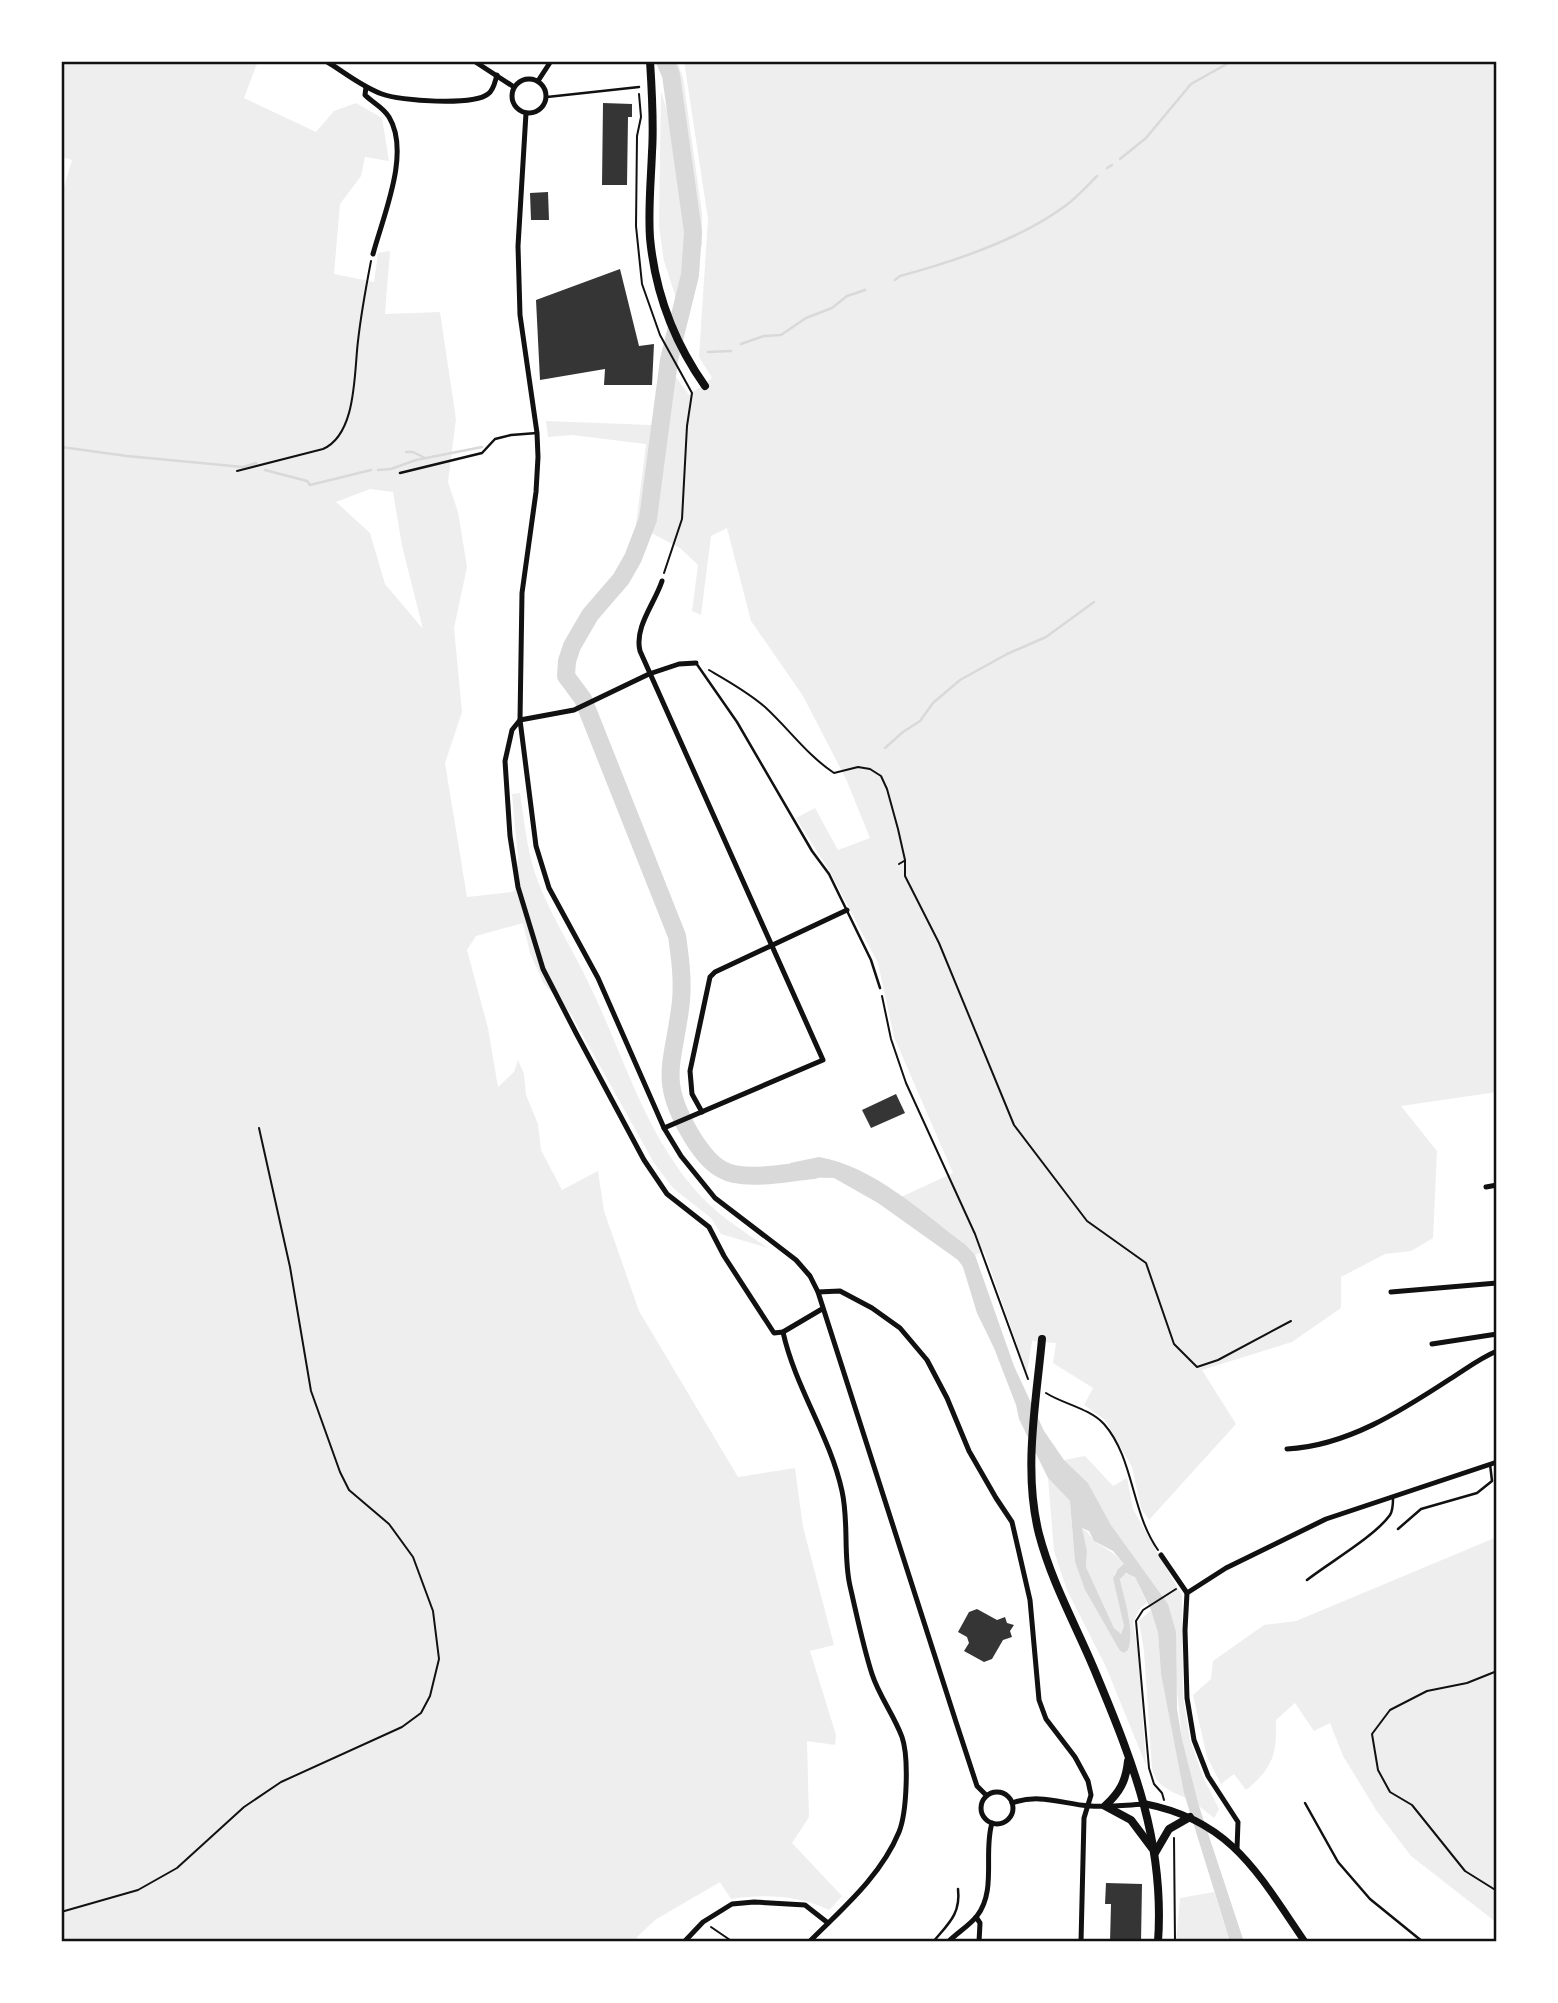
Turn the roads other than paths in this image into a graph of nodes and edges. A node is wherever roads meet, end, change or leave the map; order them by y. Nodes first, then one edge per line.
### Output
1 (326, 61) edge
2 (551, 61) edge
3 (650, 61) edge
4 (477, 62) edge
5 (497, 75) junction
6 (538, 81) junction
7 (366, 87) junction
8 (514, 87) junction
9 (639, 87) dead end
10 (547, 97) junction
11 (526, 113) junction
12 (373, 254) road end
13 (705, 386) dead end
14 (537, 433) junction
15 (400, 473) dead end
16 (662, 581) road end
17 (696, 663) joint
18 (649, 674) junction
19 (520, 720) junction
20 (847, 910) junction
21 (770, 946) junction
22 (880, 988) road end
23 (702, 1112) junction
24 (664, 1128) junction
25 (1497, 1185) edge
26 (1486, 1187) dead end
27 (1497, 1283) edge
28 (818, 1292) junction
29 (1391, 1292) dead end
30 (822, 1309) junction
31 (783, 1332) junction
32 (1497, 1334) edge
33 (1042, 1339) dead end
34 (1432, 1344) dead end
35 (1497, 1351) edge
36 (1287, 1449) dead end
37 (1493, 1463) edge
38 (1392, 1496) junction
39 (1398, 1529) dead end
40 (1161, 1555) road end
41 (1307, 1580) dead end
42 (1187, 1593) junction
43 (1128, 1756) junction
44 (986, 1795) junction
45 (1012, 1803) junction
46 (1305, 1803) dead end
47 (1146, 1804) junction
48 (1088, 1806) junction
49 (1105, 1806) junction
50 (1190, 1817) junction
51 (992, 1824) junction
52 (1237, 1849) junction
53 (1155, 1853) junction
54 (958, 1889) dead end
55 (976, 1917) junction
56 (828, 1923) junction
57 (684, 1942) edge
58 (808, 1942) edge
59 (933, 1942) edge
60 (948, 1942) edge
61 (979, 1942) edge
62 (1081, 1942) edge
63 (1158, 1942) edge
64 (1305, 1942) edge
65 (1422, 1942) edge

1 - 7 street
2 - 6 street
3 - 13 main road
4 - 5 street
5 - 7 street
5 - 8 street
6 - 8 street
6 - 10 street
7 - 12 street
8 - 11 street
9 - 10 lane
10 - 11 street
11 - 14 street
14 - 15 lane
14 - 19 street
16 - 18 street
17 - 18 street
17 - 20 lane
18 - 19 street
18 - 21 street
19 - 24 street
19 - 31 street
20 - 21 street
20 - 22 lane
21 - 23 street
21 - 23 street
23 - 24 street
24 - 28 street
25 - 26 street
27 - 29 street
28 - 30 street
28 - 48 street
30 - 31 street
30 - 44 street
31 - 56 street
32 - 34 street
33 - 43 main road
35 - 36 street
37 - 38 street
37 - 39 lane
38 - 41 lane
38 - 42 street
40 - 42 street
42 - 52 street
43 - 47 main road
43 - 49 main road
44 - 45 street
44 - 51 street
45 - 48 street
45 - 51 street
46 - 65 lane
47 - 49 street
47 - 50 street
47 - 53 main road
48 - 49 street
48 - 62 street
49 - 53 main road
50 - 52 street
50 - 53 main road
51 - 55 street
52 - 64 street
53 - 63 main road
54 - 59 lane
55 - 60 street
55 - 61 street
56 - 57 street
56 - 58 street

